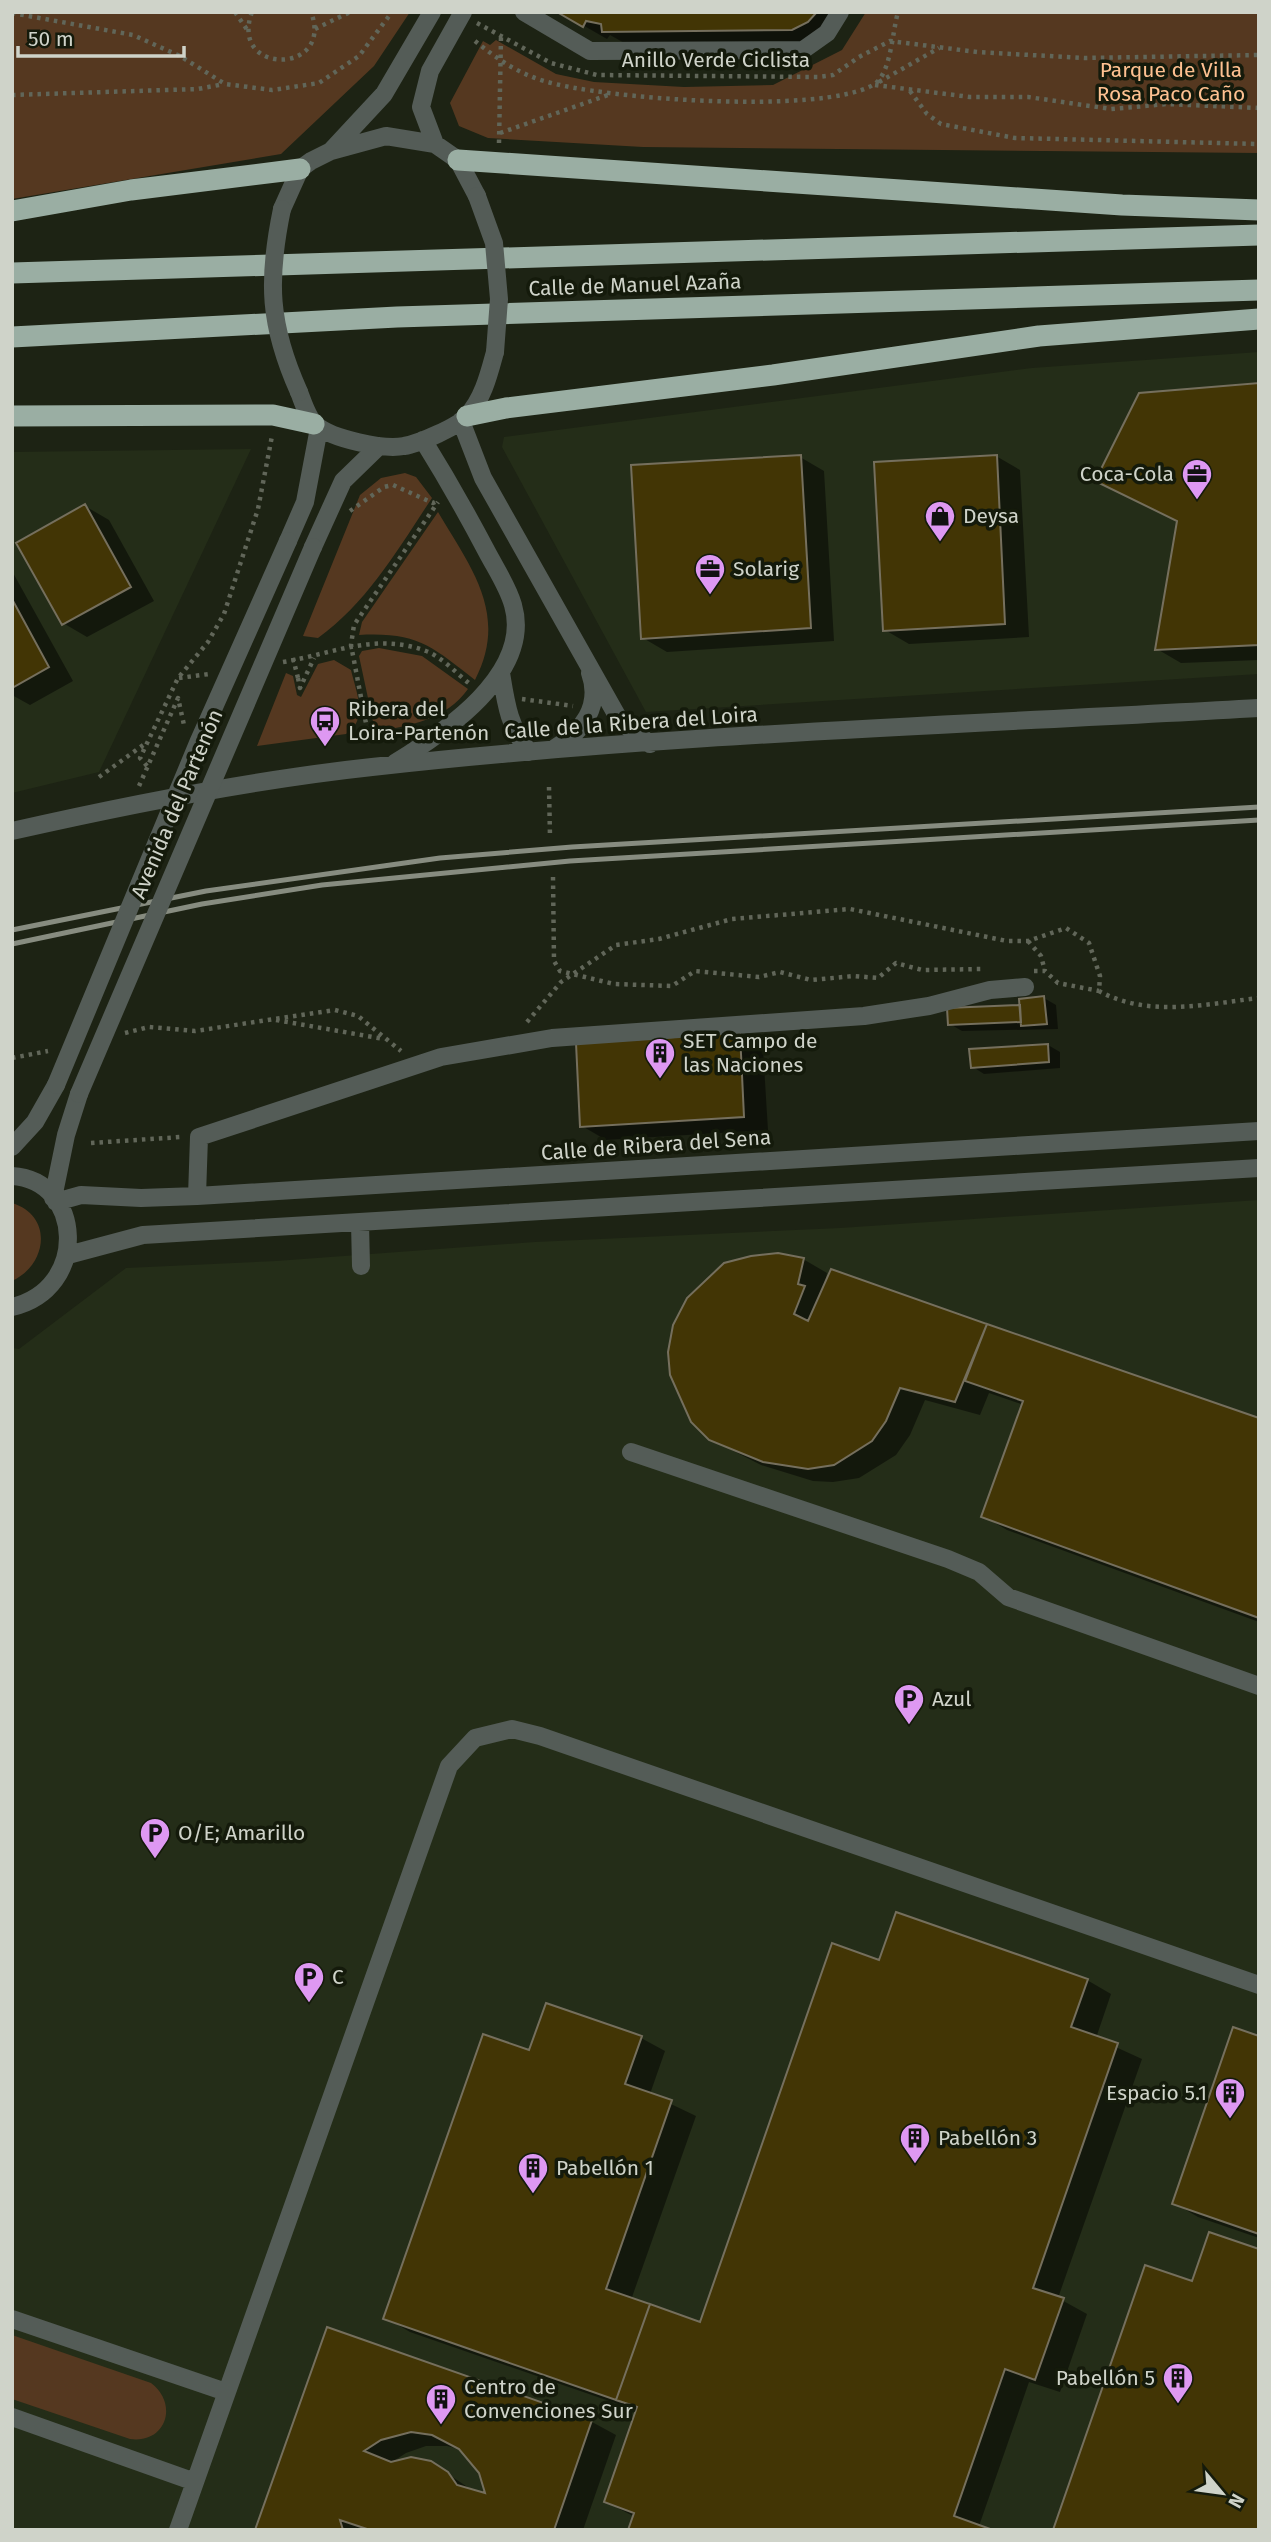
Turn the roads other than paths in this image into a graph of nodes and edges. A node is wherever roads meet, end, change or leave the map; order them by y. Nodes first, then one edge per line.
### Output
1 (432, 12) edge
2 (524, 12) edge
3 (841, 12) edge
4 (467, 16) edge
5 (435, 144) junction
6 (331, 151) junction
7 (458, 160) junction
8 (300, 169) junction
9 (1259, 210) edge
10 (12, 211) edge
11 (1259, 235) edge
12 (12, 273) edge
13 (1259, 290) edge
14 (1259, 319) edge
15 (12, 337) edge
16 (12, 416) edge
17 (464, 419) junction
18 (316, 426) junction
19 (423, 440) junction
20 (379, 446) junction
21 (585, 659) junction
22 (501, 673) junction
23 (1259, 708) edge
24 (650, 744) junction
25 (549, 751) junction
26 (529, 752) junction
27 (393, 765) junction
28 (12, 831) edge
29 (1025, 979) road end
30 (1259, 1131) edge
31 (12, 1147) edge
32 (1259, 1168) edge
33 (12, 1177) edge
34 (197, 1196) junction
35 (55, 1200) junction
36 (360, 1223) junction
37 (68, 1255) junction
38 (361, 1266) dead end
39 (12, 1307) edge
40 (631, 1452) dead end
41 (1259, 1686) edge
42 (1259, 1985) edge
43 (12, 2319) edge
44 (226, 2392) junction
45 (12, 2417) edge
46 (195, 2482) junction
47 (178, 2530) edge

1 - 6 street
2 - 3 street
4 - 5 street
5 - 6 street
5 - 7 street
6 - 8 street
7 - 9 highway
7 - 17 street, bridge
8 - 10 highway
8 - 18 street, bridge
11 - 12 highway, Calle de Manuel Azaña
13 - 15 highway, Calle de Manuel Azaña
14 - 17 highway
16 - 18 highway
17 - 19 street
17 - 21 street
18 - 20 street
18 - 31 street, Avenida del Partenón, bridge
19 - 20 street
19 - 22 street
20 - 35 street, Avenida del Partenón, bridge
21 - 24 street
21 - 25 street
22 - 26 street
22 - 27 street
23 - 24 street, Calle de la Ribera del Loira
24 - 25 street, Calle de la Ribera del Loira
25 - 26 street, Calle de la Ribera del Loira
26 - 27 street, Calle de la Ribera del Loira
27 - 28 street, Calle de la Ribera del Loira
29 - 34 street
30 - 34 street, Calle de Ribera del Sena
32 - 36 street
33 - 35 street
34 - 35 street, Calle de Ribera del Sena
35 - 37 street
36 - 37 street
36 - 38 street
37 - 39 street
40 - 41 street
42 - 44 street
43 - 44 street
44 - 46 street
45 - 46 street
46 - 47 street

